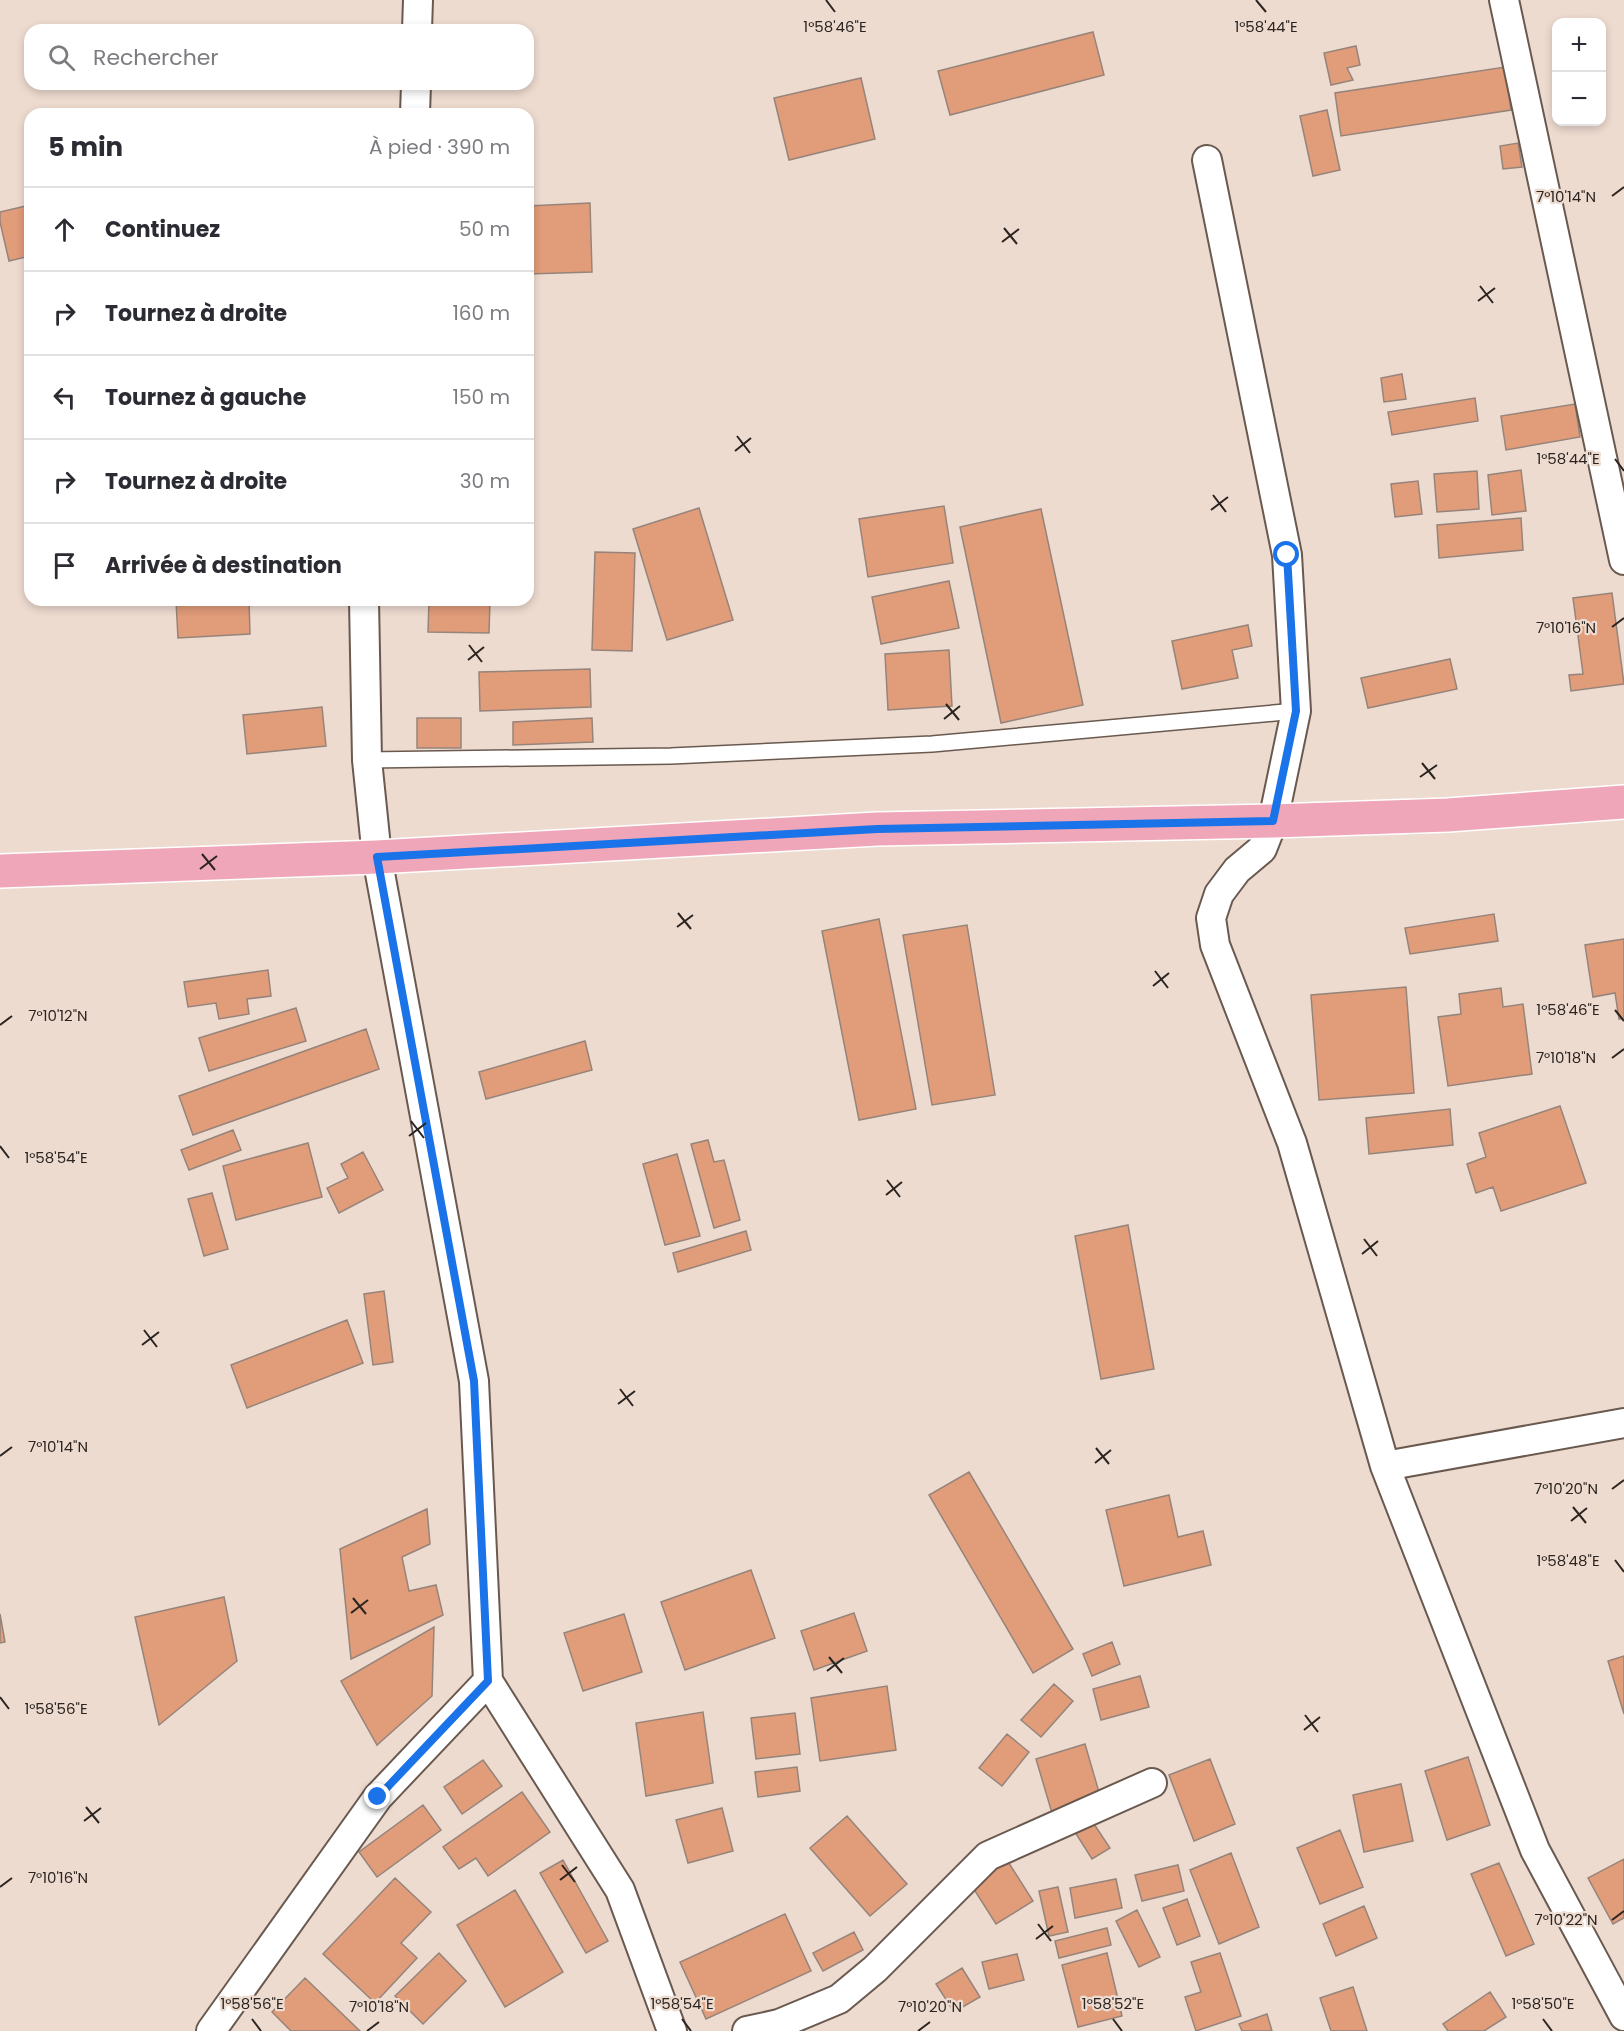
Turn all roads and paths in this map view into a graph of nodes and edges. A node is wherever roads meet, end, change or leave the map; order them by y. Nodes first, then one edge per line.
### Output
1 (418, 0) edge
2 (1504, 0) edge
3 (417, 24) edge
4 (416, 90) edge
5 (415, 108) edge
6 (1207, 160) dead end
7 (1624, 560) edge
8 (364, 606) edge
9 (1296, 711) junction
10 (367, 760) junction
11 (1624, 802) edge
12 (1273, 821) junction
13 (377, 857) junction
14 (0, 871) edge
15 (1624, 1423) edge
16 (1385, 1466) junction
17 (488, 1681) junction
18 (1152, 1783) dead end
19 (1624, 2016) edge
20 (212, 2031) edge
21 (672, 2031) edge
22 (747, 2031) edge

1 - 3 street
2 - 7 street
4 - 5 street
6 - 9 street
8 - 10 street
9 - 10 lane
9 - 12 street
10 - 13 street
11 - 12 main road
12 - 13 main road
12 - 16 street
13 - 14 main road
13 - 17 street
15 - 16 street
16 - 19 street
17 - 20 street
17 - 21 street
18 - 22 street

